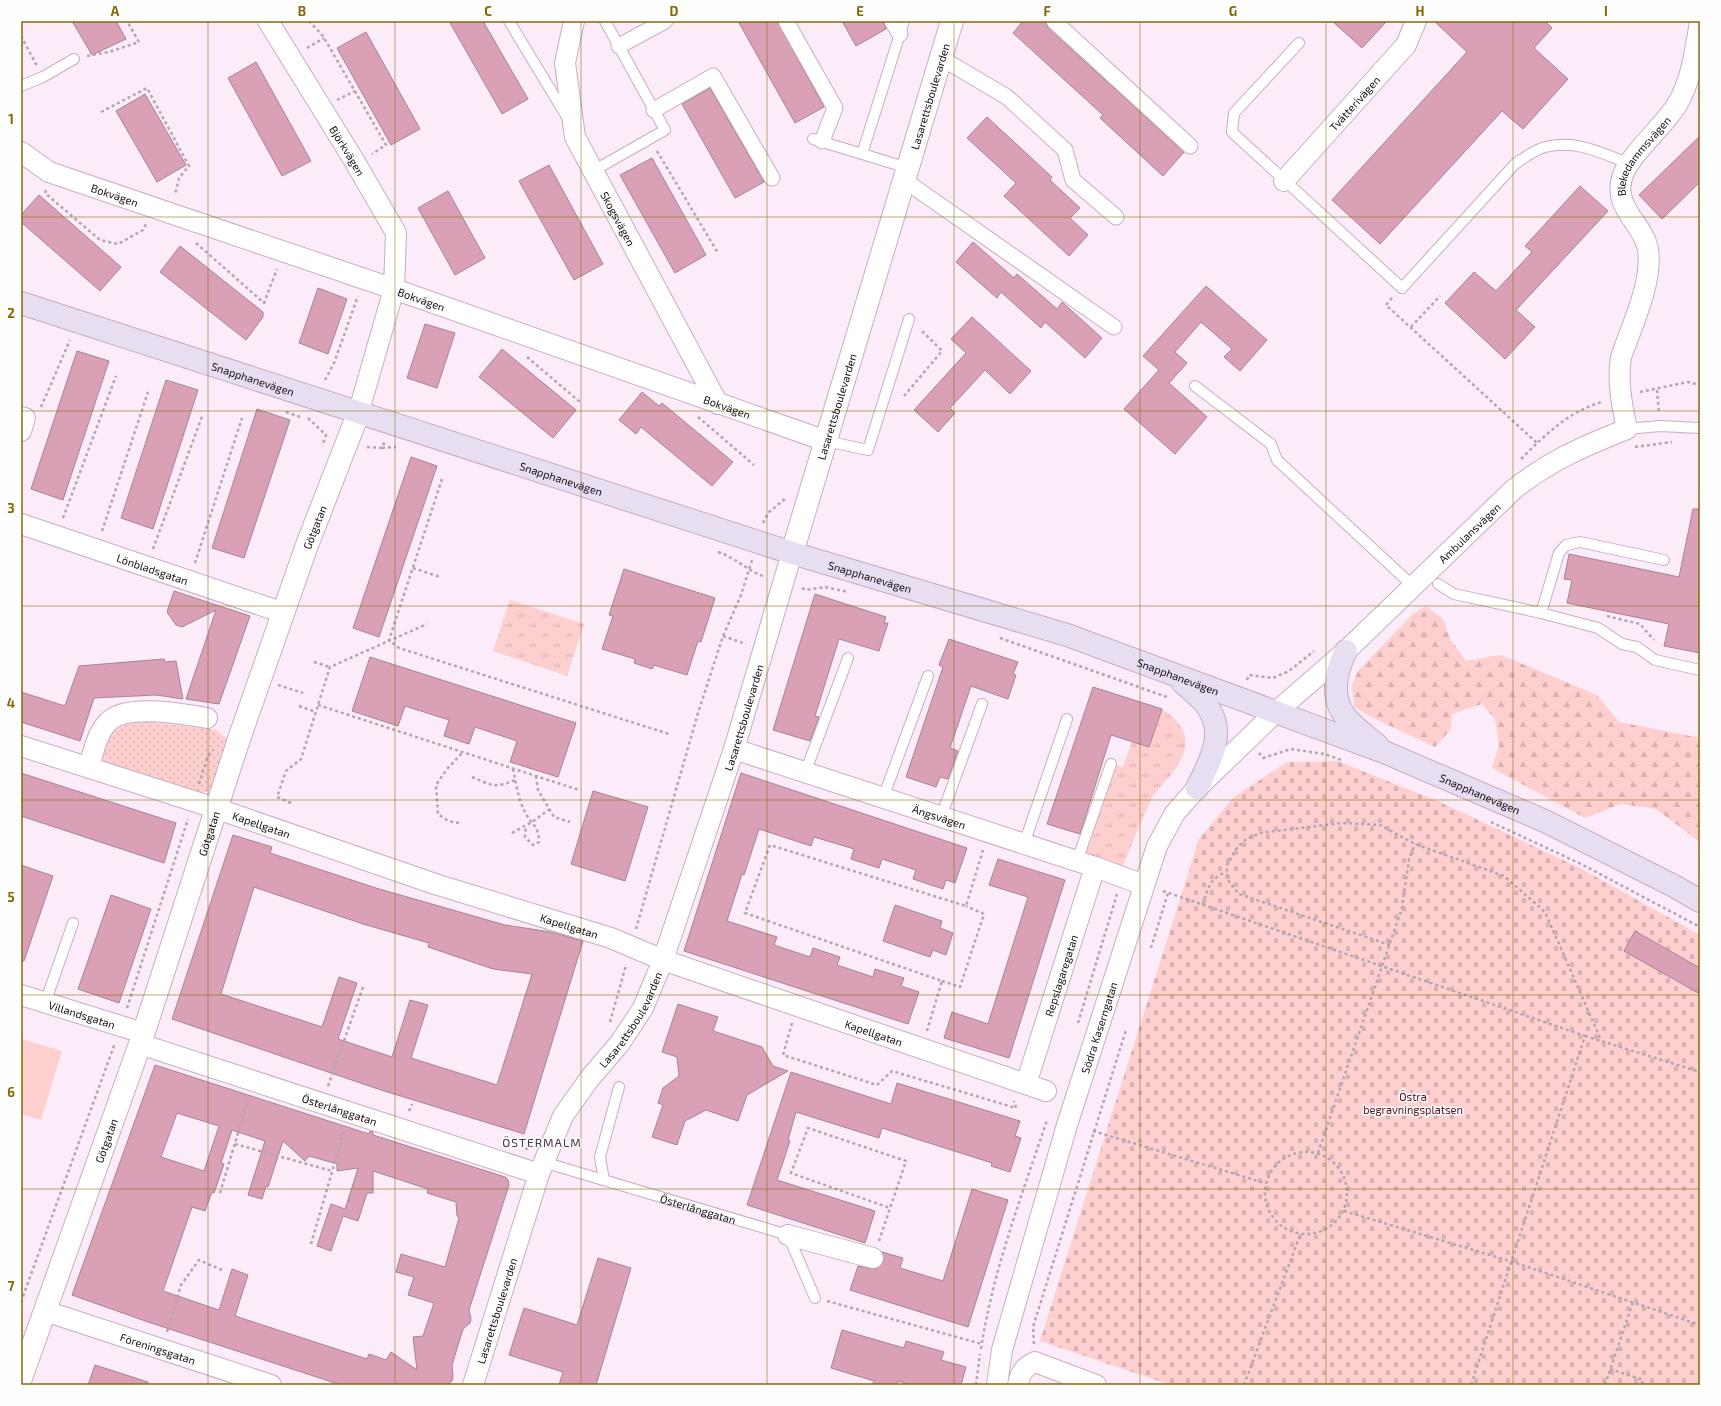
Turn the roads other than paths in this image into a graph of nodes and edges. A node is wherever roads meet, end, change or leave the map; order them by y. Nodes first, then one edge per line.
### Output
1 (268, 21) edge
2 (509, 21) edge
3 (574, 21) edge
4 (605, 21) edge
5 (665, 21) edge
6 (786, 21) edge
7 (892, 21) edge
8 (952, 21) edge
9 (1054, 21) edge
10 (1416, 21) edge
11 (1700, 22) edge
12 (902, 28) edge
13 (1299, 43) dead end
14 (619, 46) junction
15 (941, 58) junction
16 (74, 59) road end
17 (21, 86) edge
18 (654, 110) junction
19 (573, 127) junction
20 (818, 140) joint
21 (1190, 146) dead end
22 (21, 152) edge
23 (862, 154) junction
24 (1630, 164) junction
25 (592, 171) junction
26 (906, 174) junction
27 (772, 178) dead end
28 (1284, 181) junction
29 (1116, 217) dead end
30 (394, 288) junction
31 (21, 303) edge
32 (909, 319) road end
33 (1114, 328) dead end
34 (1195, 386) dead end
35 (718, 404) junction
36 (358, 414) junction
37 (1700, 428) edge
38 (1631, 438) junction
39 (826, 441) junction
40 (21, 524) edge
41 (792, 553) junction
42 (1664, 560) dead end
43 (1438, 584) dead end
44 (1413, 586) junction
45 (284, 613) junction
46 (1541, 613) junction
47 (1346, 651) junction
48 (848, 658) dead end
49 (1700, 670) edge
50 (928, 676) dead end
51 (1174, 676) junction
52 (982, 704) dead end
53 (1276, 712) junction
54 (207, 718) dead end
55 (1068, 719) dead end
56 (21, 746) edge
57 (734, 749) junction
58 (1384, 752) junction
59 (1111, 764) dead end
60 (89, 768) junction
61 (805, 773) junction
62 (1197, 788) junction
63 (884, 798) junction
64 (215, 808) junction
65 (941, 817) junction
66 (1024, 844) junction
67 (1077, 861) junction
68 (1095, 867) junction
69 (1144, 885) junction
70 (1700, 901) edge
71 (73, 923) dead end
72 (663, 960) junction
73 (21, 995) edge
74 (45, 1003) junction
75 (141, 1038) junction
76 (1018, 1082) junction
77 (619, 1087) dead end
78 (1046, 1091) dead end
79 (541, 1168) junction
80 (604, 1180) junction
81 (788, 1235) junction
82 (873, 1258) road end
83 (815, 1298) road end
84 (45, 1310) junction
85 (21, 1378) edge
86 (271, 1385) edge
87 (473, 1385) edge
88 (997, 1385) edge
89 (1018, 1385) edge
90 (1096, 1385) edge

1 - 30 street, Björkvägen
2 - 19 lane
3 - 19 street, Skogsvägen
4 - 14 lane
5 - 14 street
6 - 20 street
7 - 12 street
8 - 15 street, Lasarettsboulevarden
9 - 21 street
10 - 28 street, Tvätterivägen
11 - 24 street, Blekedammsvägen
12 - 23 lane
13 - 28 lane
14 - 18 lane
15 - 26 street, Lasarettsboulevarden
15 - 29 street
16 - 17 lane
18 - 25 lane
18 - 27 street
19 - 25 street, Skogsvägen
20 - 23 lane
22 - 30 street, Bokvägen
23 - 26 lane
24 - 28 lane
24 - 38 street, Blekedammsvägen
25 - 35 street, Skogsvägen
26 - 33 street
26 - 39 street, Lasarettsboulevarden
30 - 35 street, Bokvägen
30 - 36 street, Götgatan
31 - 36 main road, Snapphanevägen
32 - 39 lane
34 - 44 lane
35 - 39 street, Bokvägen
36 - 41 main road, Snapphanevägen
36 - 45 street, Götgatan
37 - 38 lane, Ambulansvägen
38 - 44 street, Ambulansvägen
39 - 41 street, Lasarettsboulevarden
40 - 45 street, Lönbladsgatan
41 - 51 main road, Snapphanevägen
41 - 57 street, Lasarettsboulevarden
42 - 46 lane
43 - 46 lane
44 - 47 street, Ambulansvägen
45 - 64 street, Götgatan
46 - 49 lane
47 - 53 street, Ambulansvägen
47 - 58 main road
48 - 61 lane
50 - 63 lane
51 - 53 main road, Snapphanevägen
51 - 62 main road
52 - 65 lane
53 - 58 main road, Snapphanevägen
53 - 62 street, Södra Kaserngatan
54 - 60 street
55 - 66 lane
56 - 60 street, Kapellgatan
57 - 61 street, Ängsvägen
57 - 72 street, Lasarettsboulevarden
58 - 70 main road, Snapphanevägen
59 - 67 lane
60 - 64 street, Kapellgatan
61 - 63 street, Ängsvägen
62 - 69 street, Södra Kaserngatan
63 - 65 street, Ängsvägen
64 - 72 street, Kapellgatan
64 - 75 street, Götgatan
65 - 66 street, Ängsvägen
66 - 67 street, Ängsvägen
67 - 68 street, Ängsvägen
68 - 69 street, Ängsvägen
68 - 76 street, Repslagaregatan
69 - 88 street, Södra Kaserngatan
71 - 74 lane
72 - 76 street, Kapellgatan
72 - 79 street, Lasarettsboulevarden
73 - 74 street, Villandsgatan
74 - 75 street, Villandsgatan
75 - 79 street, Österlånggatan
75 - 84 street, Götgatan
76 - 78 street, Kapellgatan
77 - 80 lane
79 - 80 lane, Österlånggatan
79 - 87 street, Lasarettsboulevarden
80 - 81 lane, Österlånggatan
81 - 82 street
81 - 83 lane
84 - 85 street, Götgatan
84 - 86 street, Föreningsgatan
89 - 90 street

